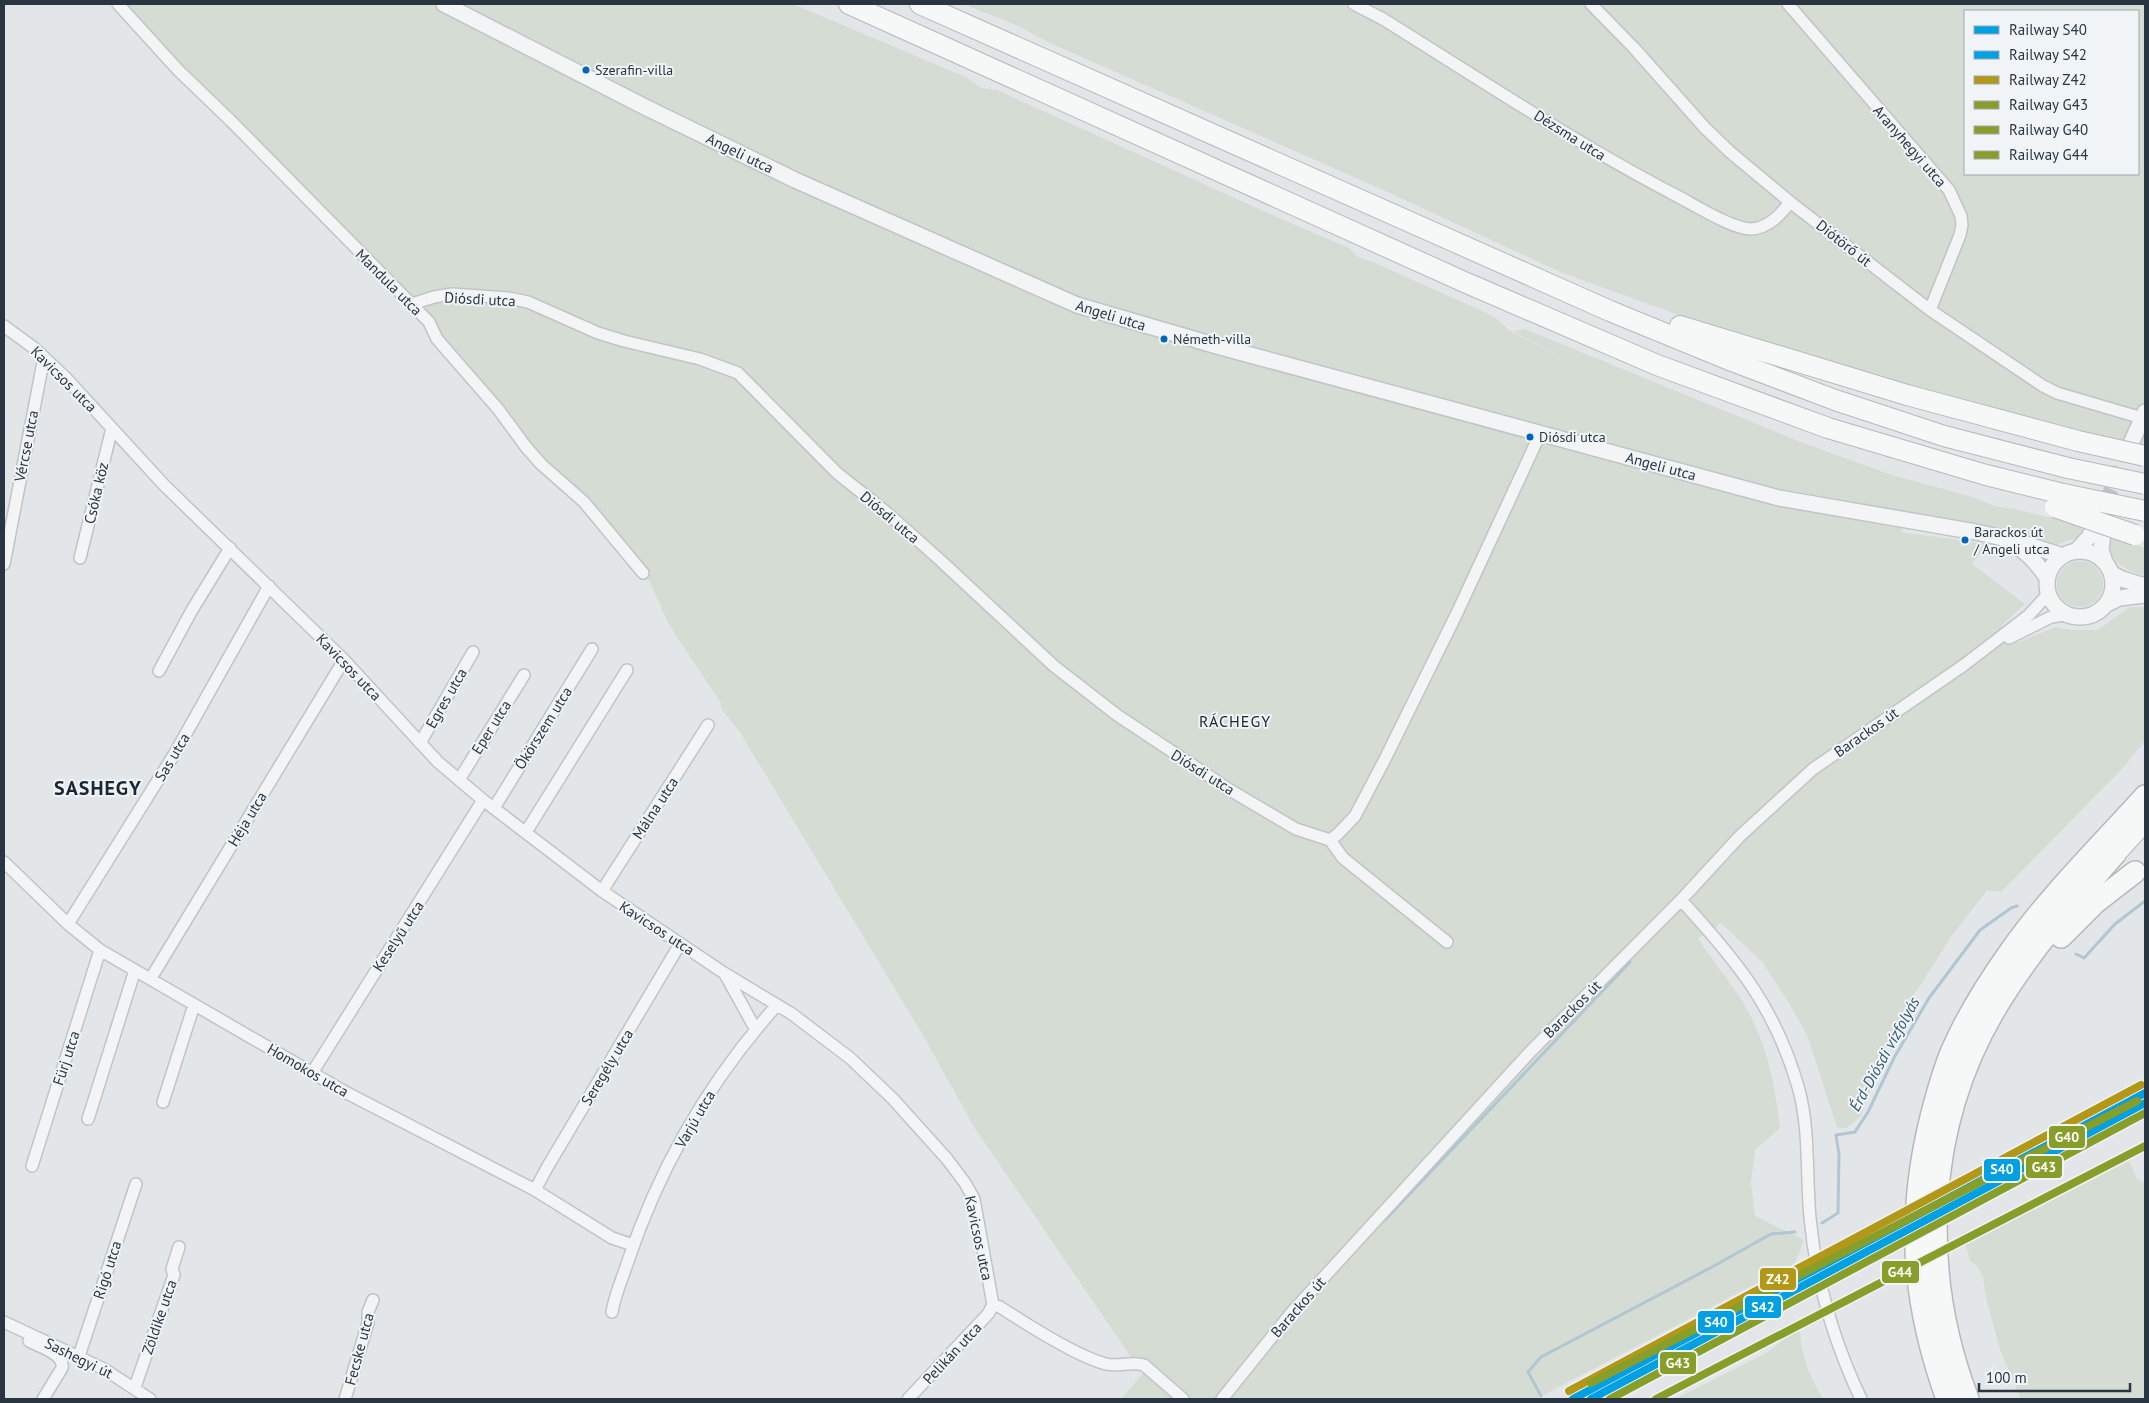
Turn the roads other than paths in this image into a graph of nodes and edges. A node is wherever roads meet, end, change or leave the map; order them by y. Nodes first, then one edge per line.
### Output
1 (118, 4) edge
2 (444, 4) edge
3 (849, 4) edge
4 (920, 4) edge
5 (1354, 4) edge
6 (1591, 4) edge
7 (1788, 4) edge
8 (1790, 202) junction
9 (412, 304) junction
10 (1610, 310) junction
11 (1930, 310) junction
12 (4, 326) edge
13 (44, 357) junction
14 (2144, 415) edge
15 (112, 428) junction
16 (1541, 432) junction
17 (2139, 448) edge
18 (2145, 484) edge
19 (2057, 500) junction
20 (2145, 511) edge
21 (2000, 538) junction
22 (2140, 538) edge
23 (230, 548) junction
24 (2070, 553) junction
25 (80, 558) dead end
26 (4, 564) edge
27 (2108, 567) junction
28 (643, 573) dead end
29 (2047, 578) junction
30 (269, 586) junction
31 (2145, 586) edge
32 (2048, 594) junction
33 (2145, 595) edge
34 (2107, 604) junction
35 (2065, 615) junction
36 (592, 649) dead end
37 (473, 652) dead end
38 (344, 660) junction
39 (1964, 665) junction
40 (627, 670) dead end
41 (159, 671) dead end
42 (524, 675) dead end
43 (708, 725) dead end
44 (420, 743) junction
45 (459, 780) junction
46 (2145, 790) edge
47 (484, 800) junction
48 (494, 808) junction
49 (2141, 810) edge
50 (526, 832) junction
51 (1330, 840) junction
52 (2115, 854) joint
53 (4, 862) edge
54 (2140, 868) edge
55 (602, 892) junction
56 (1681, 900) junction
57 (68, 924) junction
58 (1447, 942) dead end
59 (680, 944) junction
60 (100, 950) junction
61 (135, 970) junction
62 (724, 973) junction
63 (151, 978) junction
64 (752, 990) junction
65 (741, 1004) junction
66 (194, 1005) junction
67 (777, 1005) junction
68 (756, 1030) junction
69 (1977, 1043) junction
70 (312, 1072) junction
71 (163, 1102) dead end
72 (88, 1119) dead end
73 (1939, 1123) junction
74 (32, 1166) dead end
75 (136, 1184) dead end
76 (535, 1190) junction
77 (633, 1245) junction
78 (179, 1247) dead end
79 (373, 1300) dead end
80 (993, 1305) junction
81 (612, 1312) dead end
82 (4, 1322) edge
83 (4, 1328) edge
84 (79, 1356) junction
85 (135, 1387) junction
86 (42, 1399) edge
87 (150, 1399) edge
88 (345, 1399) edge
89 (908, 1399) edge
90 (1183, 1399) edge
91 (1222, 1399) edge
92 (1862, 1399) edge
93 (1947, 1399) edge
94 (1968, 1399) edge

1 - 9 street, Mandula utca
2 - 16 street, Angeli utca
3 - 19 highway
4 - 10 highway
5 - 8 street, Dézsma utca
6 - 8 street, Diótörő út
7 - 11 street, Aranyhegyi utca
8 - 11 street, Diótörő út
9 - 28 street, Mandula utca
9 - 51 street, Diósdi utca
10 - 17 highway, bridge
10 - 18 highway, bridge
11 - 14 street, Diótörő út
12 - 13 street, Kavicsos utca
13 - 15 street, Kavicsos utca
13 - 26 street, Vércse utca
14 - 17 street
15 - 23 street, Kavicsos utca
15 - 25 street, Csóka köz
16 - 21 street, Angeli utca
16 - 51 street
19 - 20 highway, bridge
19 - 22 highway, bridge
21 - 24 street, Angeli utca
21 - 29 street, Angeli utca
23 - 30 street, Kavicsos utca
23 - 41 street
24 - 27 street
24 - 27 street
24 - 29 street
27 - 31 street
27 - 34 street
29 - 32 street
30 - 38 street, Kavicsos utca
30 - 57 street, Sas utca
32 - 35 street
32 - 39 street, Barackos út
33 - 34 street
34 - 35 street
35 - 39 street, Barackos út
36 - 48 street, Ökörszem utca
37 - 44 street, Egres utca
38 - 44 street, Kavicsos utca
38 - 63 street, Héja utca
39 - 56 street, Barackos út
40 - 50 street
42 - 45 street, Eper utca
43 - 55 street, Málna utca
44 - 45 street, Kavicsos utca
45 - 47 street, Kavicsos utca
46 - 49 highway
47 - 48 street, Kavicsos utca
47 - 70 street, Keselyű utca
48 - 50 street, Kavicsos utca
49 - 52 highway
49 - 73 highway
50 - 55 street, Kavicsos utca
51 - 58 street
52 - 69 highway
53 - 57 street, Homokos utca
54 - 69 highway
55 - 59 street, Kavicsos utca
56 - 91 street, Barackos út
56 - 92 street
57 - 60 street, Homokos utca
59 - 62 street, Kavicsos utca
59 - 76 street, Seregély utca
60 - 61 street, Homokos utca
60 - 74 street, Fürj utca
61 - 63 street, Homokos utca
61 - 72 street
62 - 64 street, Kavicsos utca
62 - 65 street, Kavicsos utca
63 - 66 street, Homokos utca
64 - 65 street
64 - 67 street, Kavicsos utca
65 - 68 street, Kavicsos utca
66 - 70 street, Homokos utca
66 - 71 street
67 - 68 street, Varjú utca
67 - 80 street, Kavicsos utca
68 - 77 street, Varjú utca
69 - 73 highway
70 - 76 street, Homokos utca
73 - 93 highway
73 - 94 highway
75 - 84 street, Rigó utca
76 - 77 street, Homokos utca
77 - 81 street, Varjú utca
78 - 85 street, Zöldike utca
79 - 88 street, Fecske utca
80 - 89 street, Pelikán utca
80 - 90 street
82 - 84 street, Sashegyi út
83 - 86 street, Sashegyi út
84 - 85 street, Sashegyi út
85 - 87 street, Sashegyi út

